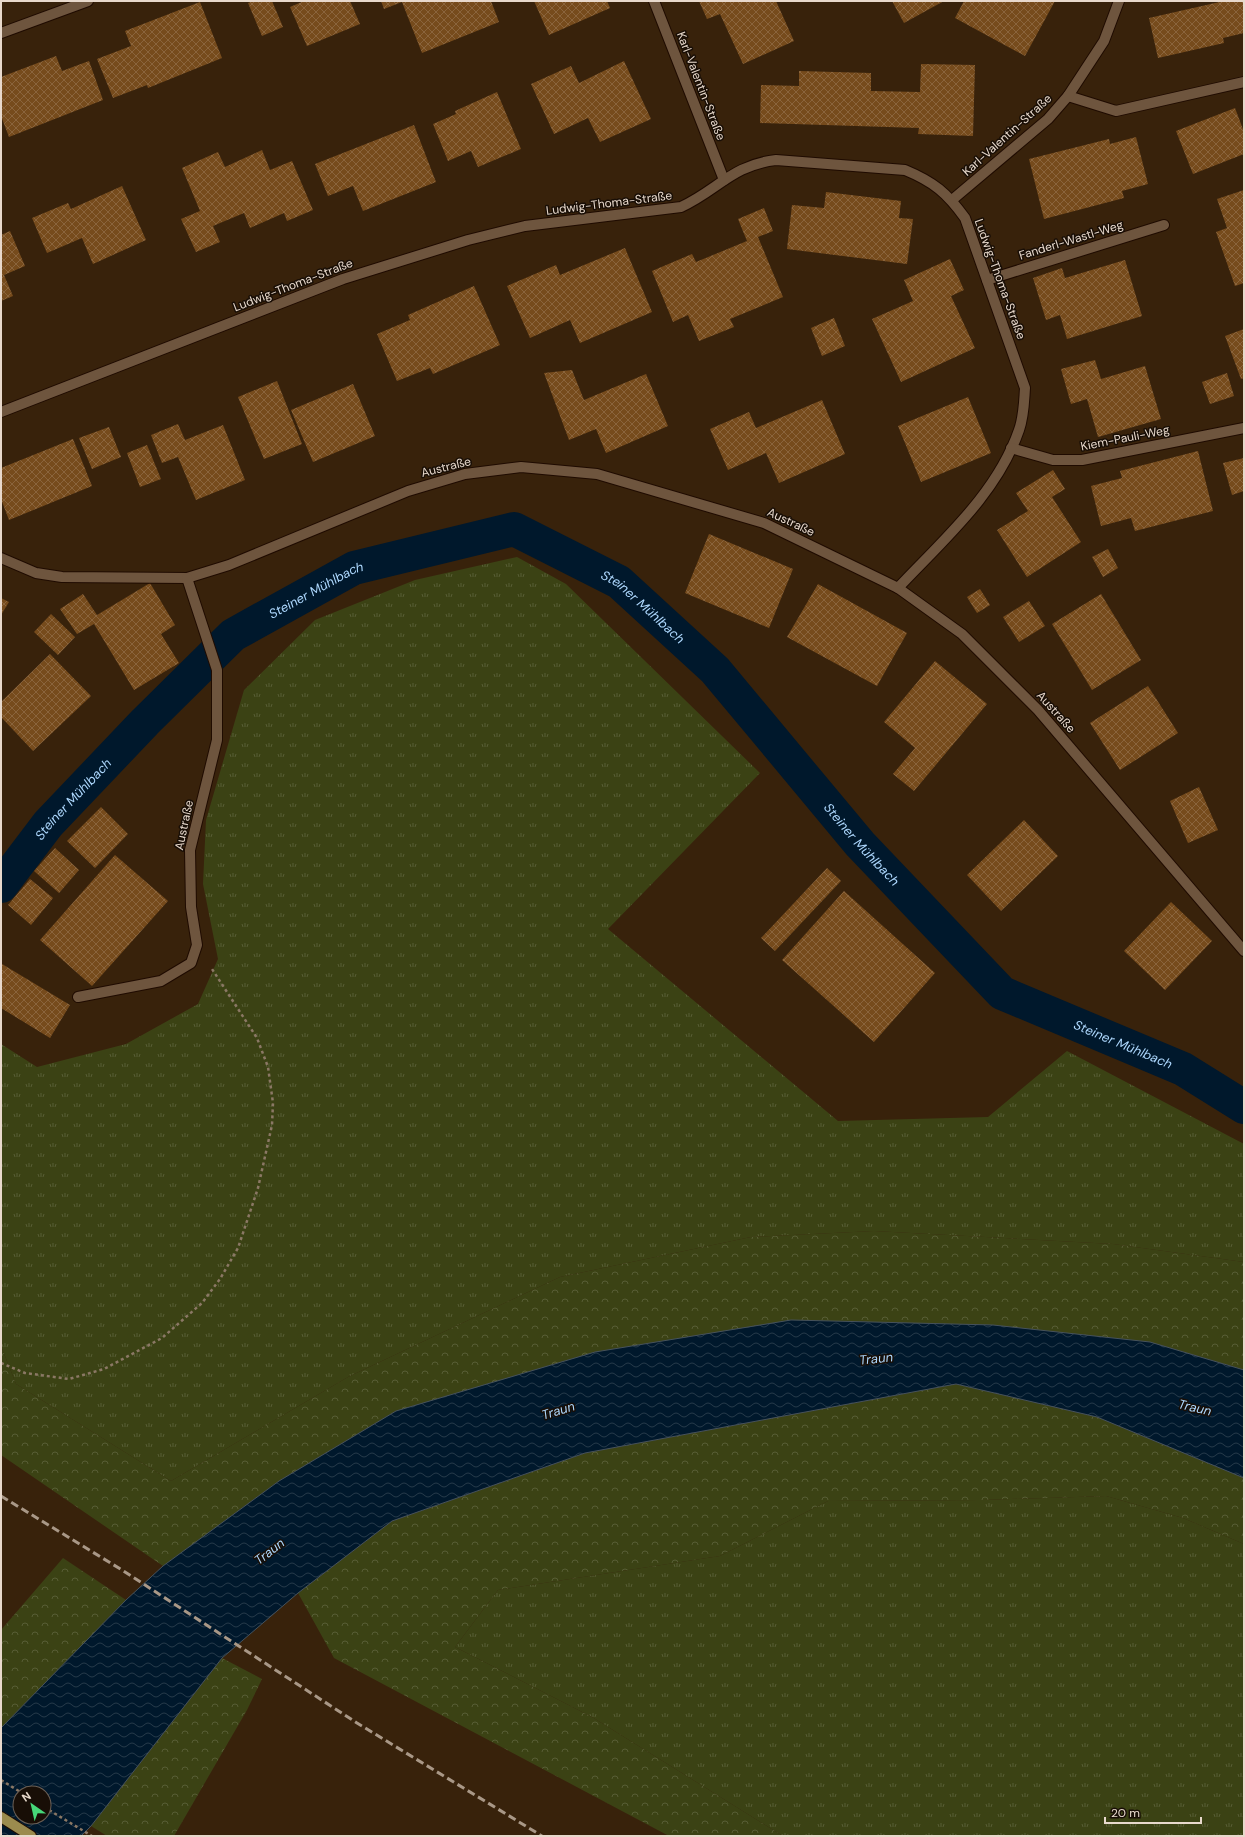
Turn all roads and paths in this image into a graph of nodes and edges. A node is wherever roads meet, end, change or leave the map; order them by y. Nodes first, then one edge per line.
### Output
1 (88, 1) edge
2 (654, 1) edge
3 (1119, 1) edge
4 (1, 33) edge
5 (1244, 82) edge
6 (1068, 96) junction
7 (724, 180) junction
8 (952, 200) junction
9 (1164, 224) dead end
10 (987, 280) junction
11 (1, 412) edge
12 (1244, 428) edge
13 (1011, 448) junction
14 (1, 558) edge
15 (187, 578) junction
16 (898, 588) junction
17 (197, 945) junction
18 (1244, 951) edge
19 (78, 997) dead end
20 (1, 1363) edge
21 (1, 1780) edge
22 (12, 1787) edge
23 (52, 1812) edge
24 (1, 1817) edge
25 (31, 1836) edge
26 (92, 1836) edge

1 - 4 street
2 - 7 street, Karl-Valentin-Straße
3 - 6 street, Karl-Valentin-Straße
5 - 6 street
6 - 8 street, Karl-Valentin-Straße
7 - 8 street, Ludwig-Thoma-Straße
7 - 11 street, Ludwig-Thoma-Straße
8 - 10 street, Ludwig-Thoma-Straße
9 - 10 street, Fanderl-Wastl-Weg
10 - 13 street, Ludwig-Thoma-Straße
12 - 13 street, Kiem-Pauli-Weg
13 - 16 street, Ludwig-Thoma-Straße
14 - 15 street, Austraße
15 - 16 street, Austraße
15 - 17 street, Austraße
16 - 18 street, Austraße
17 - 19 street
17 - 20 path
21 - 22 path
23 - 26 path
24 - 25 main road

